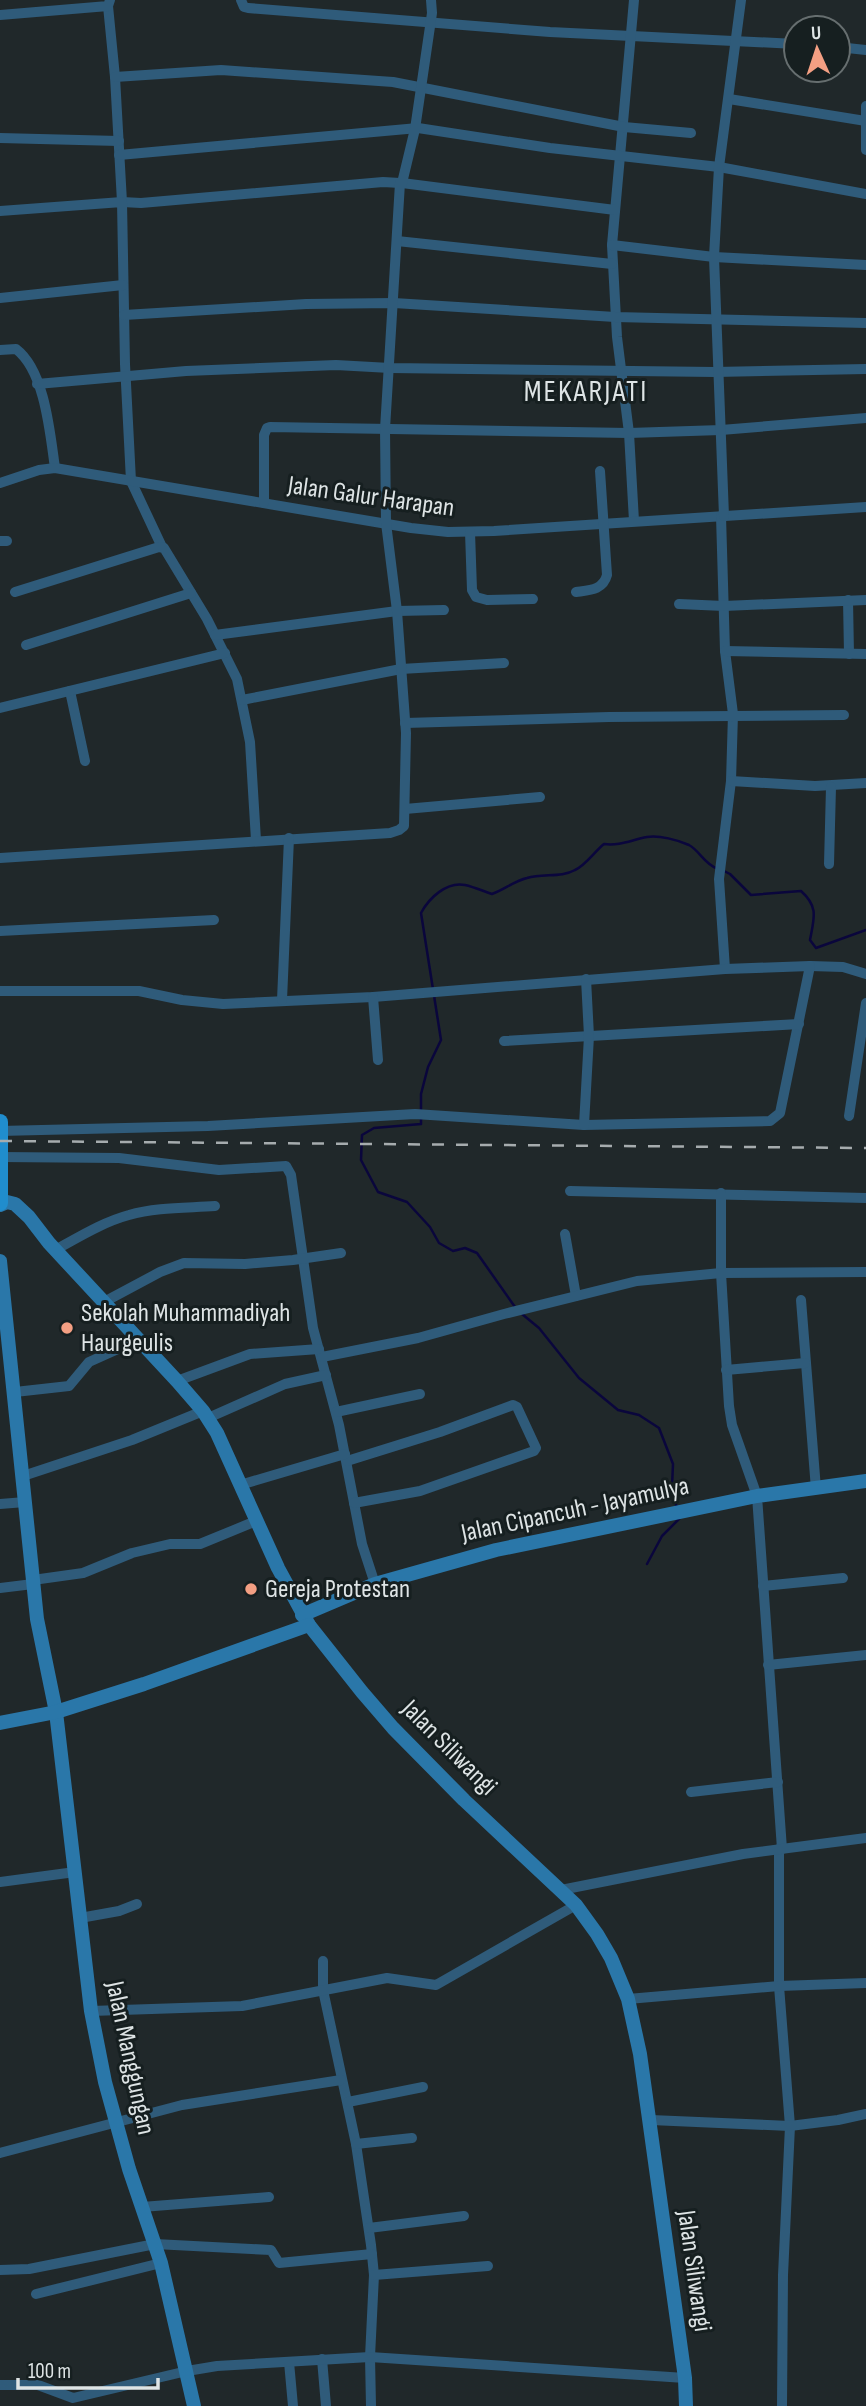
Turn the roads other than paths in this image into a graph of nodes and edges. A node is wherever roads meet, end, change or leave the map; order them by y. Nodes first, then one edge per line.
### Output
1 (241, 0) edge
2 (431, 0) edge
3 (634, 0) edge
4 (741, 0) edge
5 (109, 3) edge
6 (0, 15) edge
7 (430, 22) junction
8 (630, 35) junction
9 (737, 40) junction
10 (782, 43) edge
11 (115, 77) junction
12 (421, 86) junction
13 (729, 99) junction
14 (866, 106) edge
15 (866, 121) edge
16 (624, 127) junction
17 (415, 129) junction
18 (691, 133) dead end
19 (0, 138) edge
20 (119, 141) junction
21 (866, 150) edge
22 (621, 154) junction
23 (119, 155) junction
24 (719, 167) junction
25 (401, 183) junction
26 (866, 194) edge
27 (122, 202) junction
28 (615, 210) junction
29 (0, 211) edge
30 (397, 241) junction
31 (612, 245) junction
32 (714, 257) junction
33 (612, 264) junction
34 (866, 265) edge
35 (123, 285) junction
36 (0, 298) edge
37 (394, 303) junction
38 (124, 315) junction
39 (615, 317) junction
40 (716, 318) junction
41 (866, 323) edge
42 (0, 350) edge
43 (390, 368) junction
44 (866, 369) edge
45 (621, 370) junction
46 (719, 372) junction
47 (125, 376) junction
48 (37, 384) junction
49 (866, 418) edge
50 (385, 429) junction
51 (721, 430) junction
52 (629, 433) junction
53 (55, 468) junction
54 (600, 471) dead end
55 (131, 481) junction
56 (0, 483) edge
57 (264, 503) junction
58 (866, 507) edge
59 (722, 516) junction
60 (634, 521) junction
61 (386, 523) junction
62 (604, 523) junction
63 (470, 532) junction
64 (162, 547) junction
65 (15, 592) dead end
66 (576, 592) dead end
67 (191, 593) junction
68 (533, 599) dead end
69 (848, 600) junction
70 (866, 600) edge
71 (678, 604) dead end
72 (724, 606) junction
73 (444, 610) dead end
74 (397, 611) junction
75 (215, 635) junction
76 (26, 645) dead end
77 (725, 652) junction
78 (225, 653) junction
79 (849, 654) junction
80 (866, 654) edge
81 (503, 663) dead end
82 (401, 669) junction
83 (70, 691) junction
84 (242, 700) junction
85 (0, 708) edge
86 (733, 715) junction
87 (844, 715) dead end
88 (405, 723) junction
89 (85, 761) dead end
90 (731, 780) junction
91 (866, 783) edge
92 (831, 786) junction
93 (540, 797) dead end
94 (405, 808) junction
95 (289, 838) junction
96 (256, 840) junction
97 (0, 858) edge
98 (829, 864) dead end
99 (214, 920) dead end
100 (0, 931) edge
101 (810, 966) junction
102 (725, 969) junction
103 (866, 974) edge
104 (586, 979) junction
105 (0, 990) edge
106 (373, 997) junction
107 (282, 1000) junction
108 (866, 1003) edge
109 (799, 1024) junction
110 (589, 1036) junction
111 (504, 1041) dead end
112 (379, 1060) dead end
113 (849, 1116) dead end
114 (0, 1122) edge
115 (584, 1125) junction
116 (0, 1130) edge
117 (0, 1157) edge
118 (570, 1191) dead end
119 (721, 1193) junction
120 (866, 1198) edge
121 (0, 1204) edge
122 (215, 1206) dead end
123 (565, 1234) dead end
124 (55, 1250) junction
125 (341, 1253) dead end
126 (301, 1259) junction
127 (0, 1261) edge
128 (866, 1272) edge
129 (721, 1273) junction
130 (576, 1296) junction
131 (801, 1300) dead end
132 (104, 1302) junction
133 (138, 1340) junction
134 (321, 1353) junction
135 (805, 1363) junction
136 (726, 1370) junction
137 (326, 1376) junction
138 (177, 1381) junction
139 (10, 1388) edge
140 (420, 1394) dead end
141 (336, 1412) junction
142 (205, 1415) junction
143 (346, 1457) junction
144 (23, 1476) junction
145 (866, 1481) edge
146 (240, 1485) junction
147 (816, 1489) junction
148 (757, 1496) junction
149 (25, 1502) junction
150 (354, 1503) junction
151 (0, 1504) edge
152 (256, 1521) junction
153 (843, 1578) dead end
154 (33, 1582) junction
155 (375, 1584) junction
156 (763, 1586) junction
157 (0, 1588) edge
158 (305, 1620) junction
159 (866, 1655) edge
160 (768, 1665) junction
161 (56, 1712) junction
162 (0, 1723) edge
163 (778, 1782) junction
164 (691, 1792) dead end
165 (866, 1838) edge
166 (780, 1849) junction
167 (75, 1872) junction
168 (0, 1882) edge
169 (561, 1890) junction
170 (137, 1904) dead end
171 (576, 1905) junction
172 (80, 1918) junction
173 (323, 1961) dead end
174 (866, 1983) edge
175 (779, 1986) junction
176 (323, 1990) junction
177 (628, 1999) junction
178 (91, 2011) junction
179 (341, 2080) junction
180 (423, 2087) dead end
181 (348, 2102) junction
182 (866, 2114) edge
183 (651, 2120) junction
184 (116, 2121) junction
185 (790, 2126) junction
186 (412, 2138) dead end
187 (356, 2144) junction
188 (0, 2152) edge
189 (269, 2197) dead end
190 (142, 2207) junction
191 (464, 2216) dead end
192 (369, 2228) junction
193 (155, 2244) junction
194 (372, 2254) junction
195 (161, 2263) junction
196 (488, 2266) dead end
197 (0, 2270) edge
198 (374, 2275) junction
199 (36, 2294) dead end
200 (370, 2357) junction
201 (322, 2359) junction
202 (289, 2362) junction
203 (187, 2371) junction
204 (685, 2378) junction
205 (0, 2385) edge
206 (194, 2406) edge
207 (293, 2406) edge
208 (326, 2406) edge
209 (371, 2406) edge
210 (686, 2406) edge
211 (782, 2406) edge

1 - 7 street
2 - 7 street
3 - 8 street
4 - 9 street
5 - 6 street
5 - 11 street
7 - 8 street
7 - 12 street
8 - 9 street
8 - 16 street
9 - 10 street
9 - 13 street
11 - 12 street
11 - 20 street
12 - 16 street
12 - 17 street
13 - 15 street
13 - 24 street
14 - 15 street
15 - 21 street
16 - 18 street
16 - 22 street
17 - 22 street
17 - 23 street
17 - 25 street
19 - 20 street
20 - 23 street
22 - 24 street
22 - 28 street
23 - 27 street
24 - 26 street
24 - 32 street
25 - 27 street
25 - 28 street
25 - 30 street
27 - 29 street
27 - 35 street
28 - 31 street
30 - 33 street
30 - 37 street
31 - 32 street
31 - 33 street
32 - 34 street
32 - 40 street
33 - 39 street
35 - 36 street
35 - 38 street
37 - 38 street
37 - 39 street
37 - 43 street
38 - 47 street
39 - 40 street
39 - 45 street
40 - 41 street
40 - 46 street
42 - 48 street
43 - 45 street
43 - 47 street
43 - 50 street
44 - 46 street
45 - 46 street
45 - 52 street
46 - 51 street
47 - 48 street
47 - 55 street
48 - 53 street
49 - 51 street
50 - 52 street
50 - 57 street
50 - 61 street
51 - 52 street
51 - 59 street
52 - 60 street
53 - 55 street, Jalan Galur Harapan
53 - 56 street, Jalan Galur Harapan
54 - 62 street
55 - 57 street, Jalan Galur Harapan
55 - 64 street
57 - 61 street, Jalan Galur Harapan
58 - 59 street, Jalan Galur Harapan
59 - 60 street, Jalan Galur Harapan
59 - 72 street
60 - 62 street, Jalan Galur Harapan
61 - 63 street, Jalan Galur Harapan
61 - 74 street
62 - 63 street, Jalan Galur Harapan
62 - 66 street
63 - 68 street
64 - 65 street
64 - 67 street
67 - 75 street
67 - 76 street
69 - 70 street
69 - 72 street
69 - 79 street
71 - 72 street
72 - 77 street
73 - 74 street
74 - 75 street
74 - 82 street
75 - 78 street
77 - 79 street
77 - 86 street
78 - 83 street
78 - 84 street
79 - 80 street
81 - 82 street
82 - 84 street
82 - 88 street
83 - 85 street
83 - 89 street
84 - 96 street
86 - 87 street
86 - 88 street
86 - 90 street
88 - 94 street
90 - 92 street
90 - 102 street
91 - 92 street
92 - 98 street
93 - 94 street
94 - 95 street
95 - 96 street
95 - 107 street
96 - 97 street
99 - 100 street
101 - 102 street
101 - 103 street
101 - 109 street
102 - 104 street
104 - 106 street
104 - 110 street
105 - 107 street
106 - 107 street
106 - 112 street
108 - 113 street
109 - 110 street
109 - 115 street
110 - 111 street
110 - 115 street
114 - 116 main road
115 - 116 street
116 - 117 main road
117 - 121 main road
117 - 126 street
118 - 119 street
119 - 120 street
119 - 129 street
121 - 124 street, Jalan Siliwangi
122 - 124 street
123 - 130 street
124 - 132 street, Jalan Siliwangi
125 - 126 street
126 - 132 street
126 - 134 street
127 - 139 street, Jalan Manggungan
128 - 129 street
129 - 130 street
129 - 136 street
130 - 134 street
131 - 135 street
132 - 133 street, Jalan Siliwangi
133 - 138 street, Jalan Siliwangi
133 - 139 street
134 - 137 street
134 - 138 street
135 - 136 street
135 - 147 street
136 - 148 street
137 - 141 street
137 - 142 street
138 - 142 street, Jalan Siliwangi
139 - 144 street, Jalan Manggungan
140 - 141 street
141 - 143 street
142 - 144 street
142 - 146 street, Jalan Siliwangi
143 - 146 street
143 - 150 street
143 - 150 street
144 - 149 street, Jalan Manggungan
145 - 147 street, Jalan Cipancuh - Jayamulya
146 - 152 street, Jalan Siliwangi
147 - 148 street, Jalan Cipancuh - Jayamulya
148 - 155 street, Jalan Cipancuh - Jayamulya
148 - 156 street
149 - 151 street
149 - 154 street, Jalan Manggungan
150 - 155 street
152 - 154 street
152 - 158 street, Jalan Siliwangi
153 - 156 street
154 - 157 street
154 - 161 street, Jalan Manggungan
155 - 158 street, Jalan Cipancuh - Jayamulya
156 - 160 street
158 - 161 street, Jalan Cipancuh - Jayamulya
158 - 169 street, Jalan Siliwangi
159 - 160 street
160 - 163 street
161 - 162 street, Jalan Cipancuh - Jayamulya
161 - 167 street, Jalan Manggungan
163 - 164 street
163 - 166 street
165 - 166 street
166 - 169 street
166 - 175 street
167 - 168 street
167 - 172 street, Jalan Manggungan
169 - 171 street, Jalan Siliwangi
170 - 172 street
171 - 176 street
171 - 177 street, Jalan Siliwangi
172 - 178 street, Jalan Manggungan
173 - 176 street
174 - 175 street
175 - 177 street
175 - 185 street
176 - 178 street
176 - 179 street
177 - 183 street, Jalan Siliwangi
178 - 184 street, Jalan Manggungan
179 - 181 street
179 - 184 street
180 - 181 street
181 - 187 street
182 - 185 street
183 - 185 street
183 - 204 street, Jalan Siliwangi
184 - 188 street
184 - 190 street, Jalan Manggungan
185 - 211 street
186 - 187 street
187 - 192 street
189 - 190 street
190 - 193 street, Jalan Manggungan
191 - 192 street
192 - 194 street
193 - 194 street
193 - 195 street, Jalan Manggungan
193 - 197 street
194 - 198 street
195 - 199 street
195 - 203 street, Jalan Manggungan
196 - 198 street
198 - 200 street
200 - 201 street
200 - 204 street
200 - 209 street
201 - 202 street
201 - 208 street
202 - 203 street
202 - 207 street
203 - 205 street
203 - 206 street, Jalan Manggungan
204 - 210 street, Jalan Siliwangi

